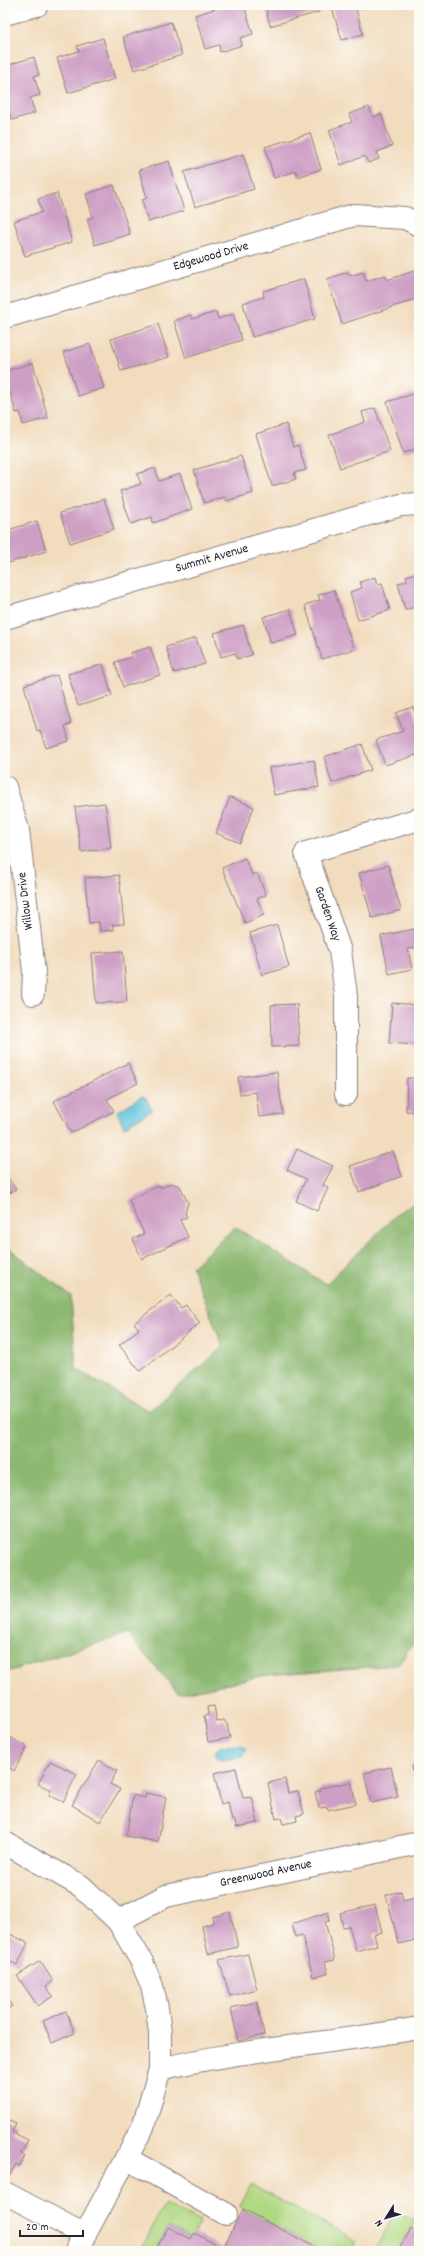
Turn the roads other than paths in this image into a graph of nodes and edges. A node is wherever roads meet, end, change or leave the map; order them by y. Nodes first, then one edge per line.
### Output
1 (37, 5) edge
2 (5, 14) edge
3 (419, 224) edge
4 (5, 317) edge
5 (419, 504) edge
6 (5, 618) edge
7 (5, 787) edge
8 (419, 819) edge
9 (33, 994) dead end
10 (346, 1094) dead end
11 (5, 1843) edge
12 (419, 1843) edge
13 (118, 1921) junction
14 (419, 2028) edge
15 (160, 2069) junction
16 (126, 2158) junction
17 (5, 2193) edge
18 (226, 2214) dead end
19 (80, 2243) edge

1 - 2 street
3 - 4 street, Edgewood Drive
5 - 6 street, Summit Avenue
7 - 9 street, Willow Drive
8 - 10 street, Garden Way
11 - 13 street
12 - 13 street, Greenwood Avenue
13 - 15 street
14 - 15 street
15 - 16 street
16 - 18 street
16 - 19 street
17 - 19 street

